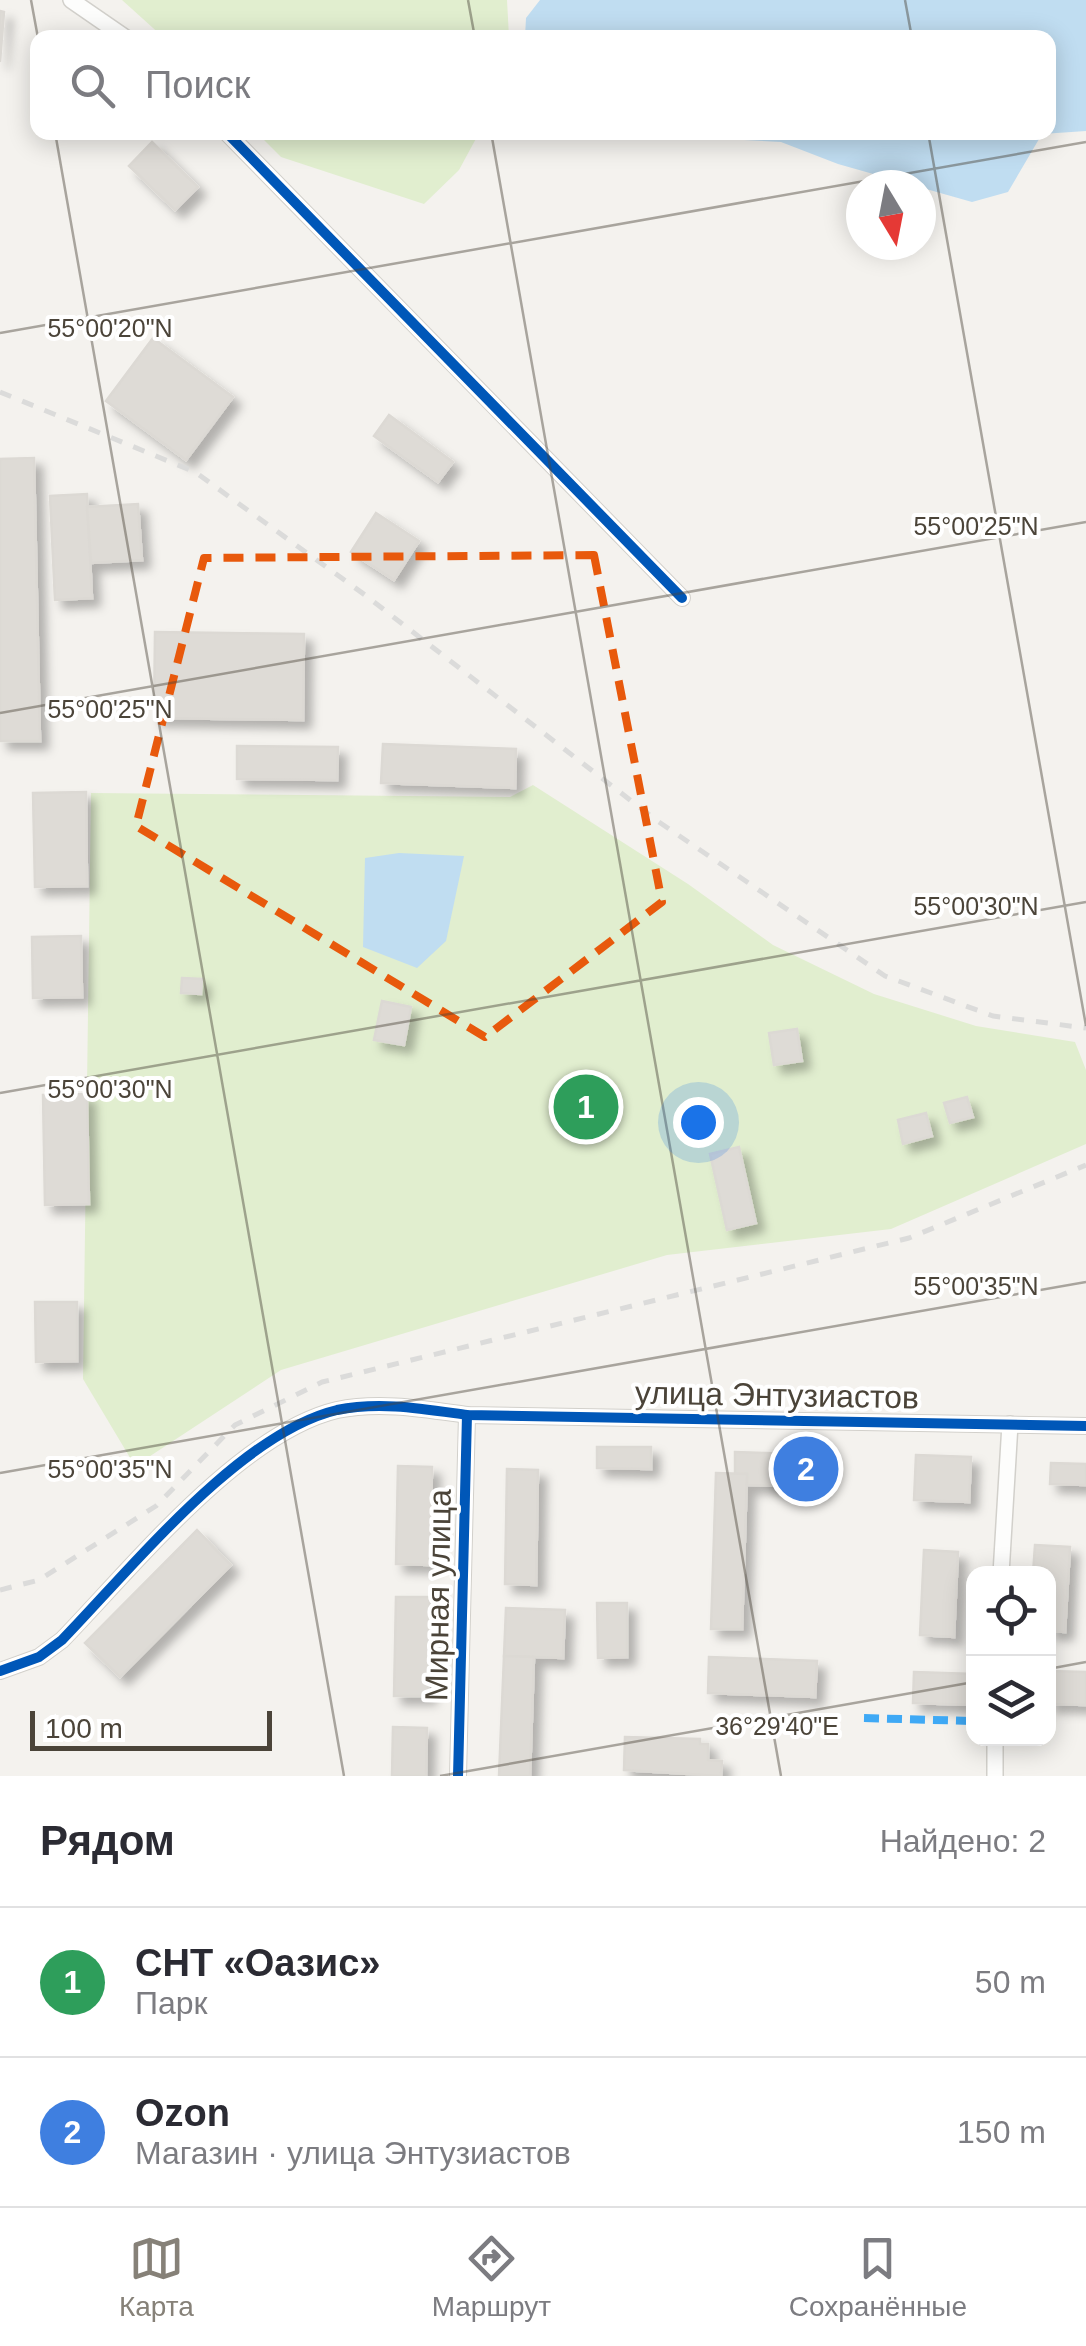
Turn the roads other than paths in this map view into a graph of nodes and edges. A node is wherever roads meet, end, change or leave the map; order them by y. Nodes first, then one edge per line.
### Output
1 (72, 0) edge
2 (115, 30) edge
3 (234, 140) edge
4 (682, 598) dead end
5 (467, 1415) junction
6 (1010, 1424) junction
7 (1086, 1426) edge
8 (1001, 1566) edge
9 (0, 1671) edge
10 (995, 1746) edge
11 (458, 1776) edge
12 (996, 1776) edge

1 - 2 street
3 - 4 street
5 - 6 street, улица Энтузиастов
5 - 9 street, улица Энтузиастов
5 - 11 street, Мирная улица
6 - 7 street, улица Энтузиастов
6 - 8 street
10 - 12 street

